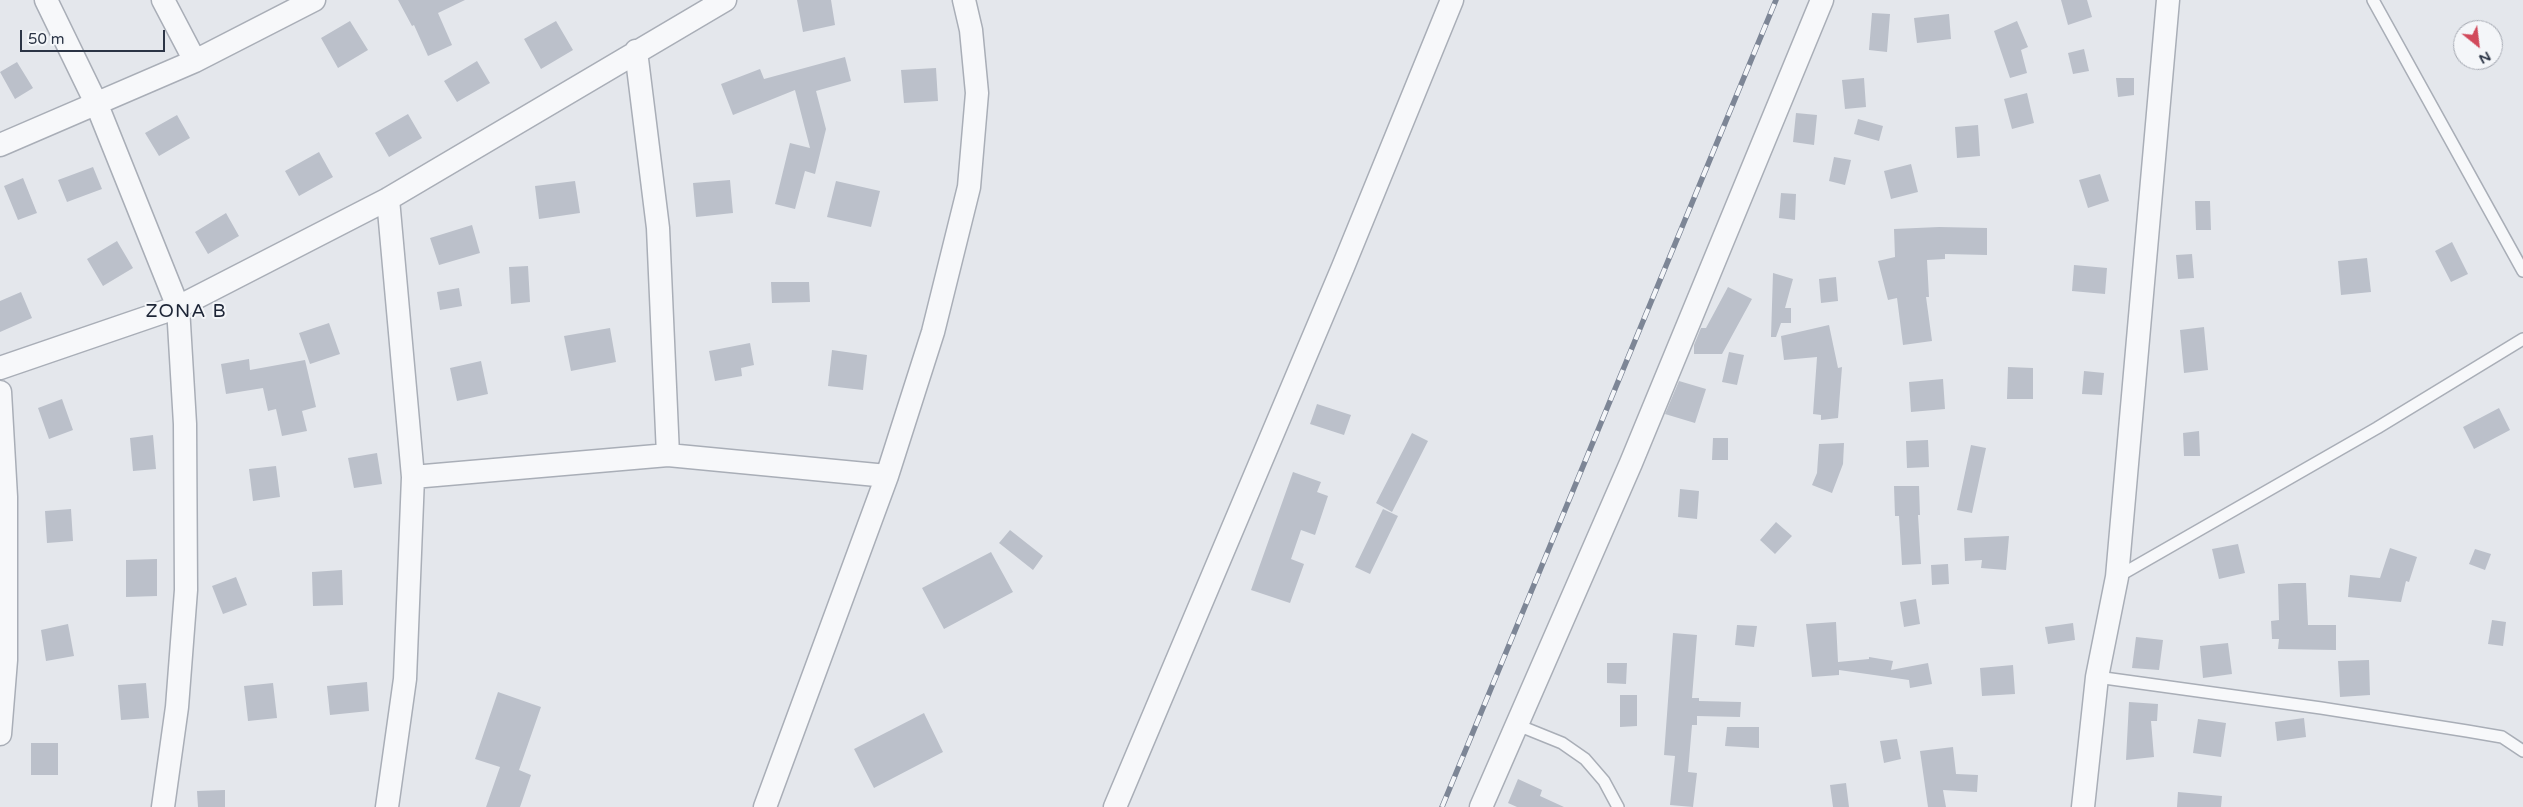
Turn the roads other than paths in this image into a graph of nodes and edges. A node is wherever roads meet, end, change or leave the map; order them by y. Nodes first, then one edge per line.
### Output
1 (46, 0) edge
2 (162, 0) edge
3 (314, 0) edge
4 (725, 0) edge
5 (964, 0) edge
6 (1452, 0) edge
7 (1822, 0) edge
8 (2168, 0) edge
9 (2373, 0) edge
10 (636, 51) junction
11 (195, 61) junction
12 (97, 105) junction
13 (0, 145) edge
14 (388, 199) junction
15 (2523, 271) edge
16 (178, 307) junction
17 (2523, 339) edge
18 (0, 368) edge
19 (0, 392) edge
20 (668, 455) junction
21 (887, 476) junction
22 (413, 477) junction
23 (2118, 577) junction
24 (2097, 677) junction
25 (1515, 724) junction
26 (0, 734) edge
27 (2523, 751) edge
28 (163, 807) edge
29 (387, 807) edge
30 (765, 807) edge
31 (1115, 807) edge
32 (1481, 807) edge
33 (1618, 807) edge
34 (2083, 807) edge

1 - 12 street
2 - 11 street
3 - 11 street
4 - 10 street
5 - 21 street
6 - 31 street
7 - 25 street
8 - 23 street
9 - 15 lane
10 - 14 street
10 - 20 street
11 - 12 street
12 - 13 street
12 - 16 street
14 - 16 street
14 - 22 street
16 - 18 street
16 - 28 street
17 - 23 lane
19 - 26 street
20 - 21 street
20 - 22 street
21 - 30 street
22 - 29 street
23 - 24 street
24 - 27 lane
24 - 34 street
25 - 32 street
25 - 33 lane

